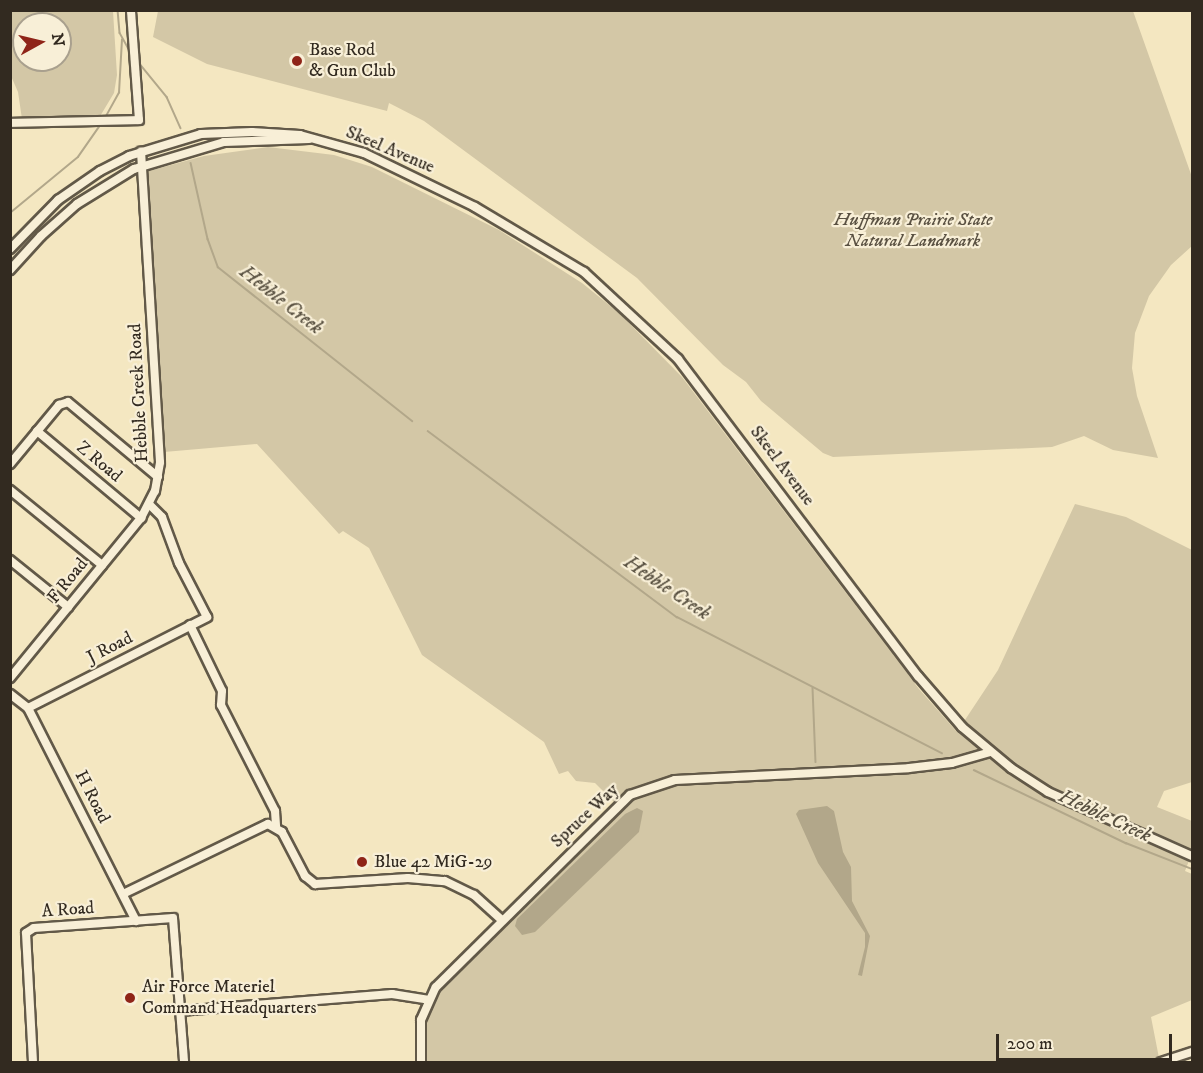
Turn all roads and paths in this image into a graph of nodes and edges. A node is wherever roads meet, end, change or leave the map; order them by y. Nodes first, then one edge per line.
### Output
1 (131, 10) edge
2 (10, 123) edge
3 (309, 138) junction
4 (141, 152) junction
5 (142, 166) junction
6 (10, 249) edge
7 (10, 270) edge
8 (37, 431) junction
9 (10, 464) edge
10 (158, 477) junction
11 (10, 490) edge
12 (150, 505) junction
13 (141, 518) junction
14 (10, 560) edge
15 (102, 565) junction
16 (68, 607) junction
17 (190, 626) junction
18 (10, 678) edge
19 (10, 694) edge
20 (28, 708) junction
21 (990, 753) junction
22 (276, 826) junction
23 (1192, 856) edge
24 (123, 894) junction
25 (501, 919) junction
26 (136, 921) junction
27 (428, 1000) junction
28 (180, 1011) junction
29 (1192, 1052) edge
30 (33, 1062) edge
31 (184, 1062) edge
32 (421, 1062) edge
33 (1161, 1062) edge

1 - 2 street
3 - 4 street, Skeel Avenue
3 - 5 street, Skeel Avenue
3 - 21 street, Skeel Avenue
4 - 5 street, Hebble Creek Road
4 - 6 street, Skeel Avenue
5 - 7 street, Skeel Avenue
5 - 10 street, Hebble Creek Road
8 - 9 street
8 - 10 street
8 - 13 street, Z Road
10 - 12 street, Hebble Creek Road
11 - 15 street
12 - 13 street, F Road
12 - 17 street, J Road
13 - 15 street, F Road
14 - 16 street
15 - 16 street, F Road
16 - 18 street, F Road
17 - 20 street, J Road
17 - 22 street
19 - 20 street, H Road
20 - 24 street, H Road
21 - 23 street, Skeel Avenue
21 - 25 street, Spruce Way
22 - 24 street
22 - 25 street
24 - 26 street, H Road
25 - 27 street, Spruce Way
26 - 28 street
26 - 30 street, A Road
27 - 28 street
27 - 32 street, Spruce Way
28 - 31 street
29 - 33 street

